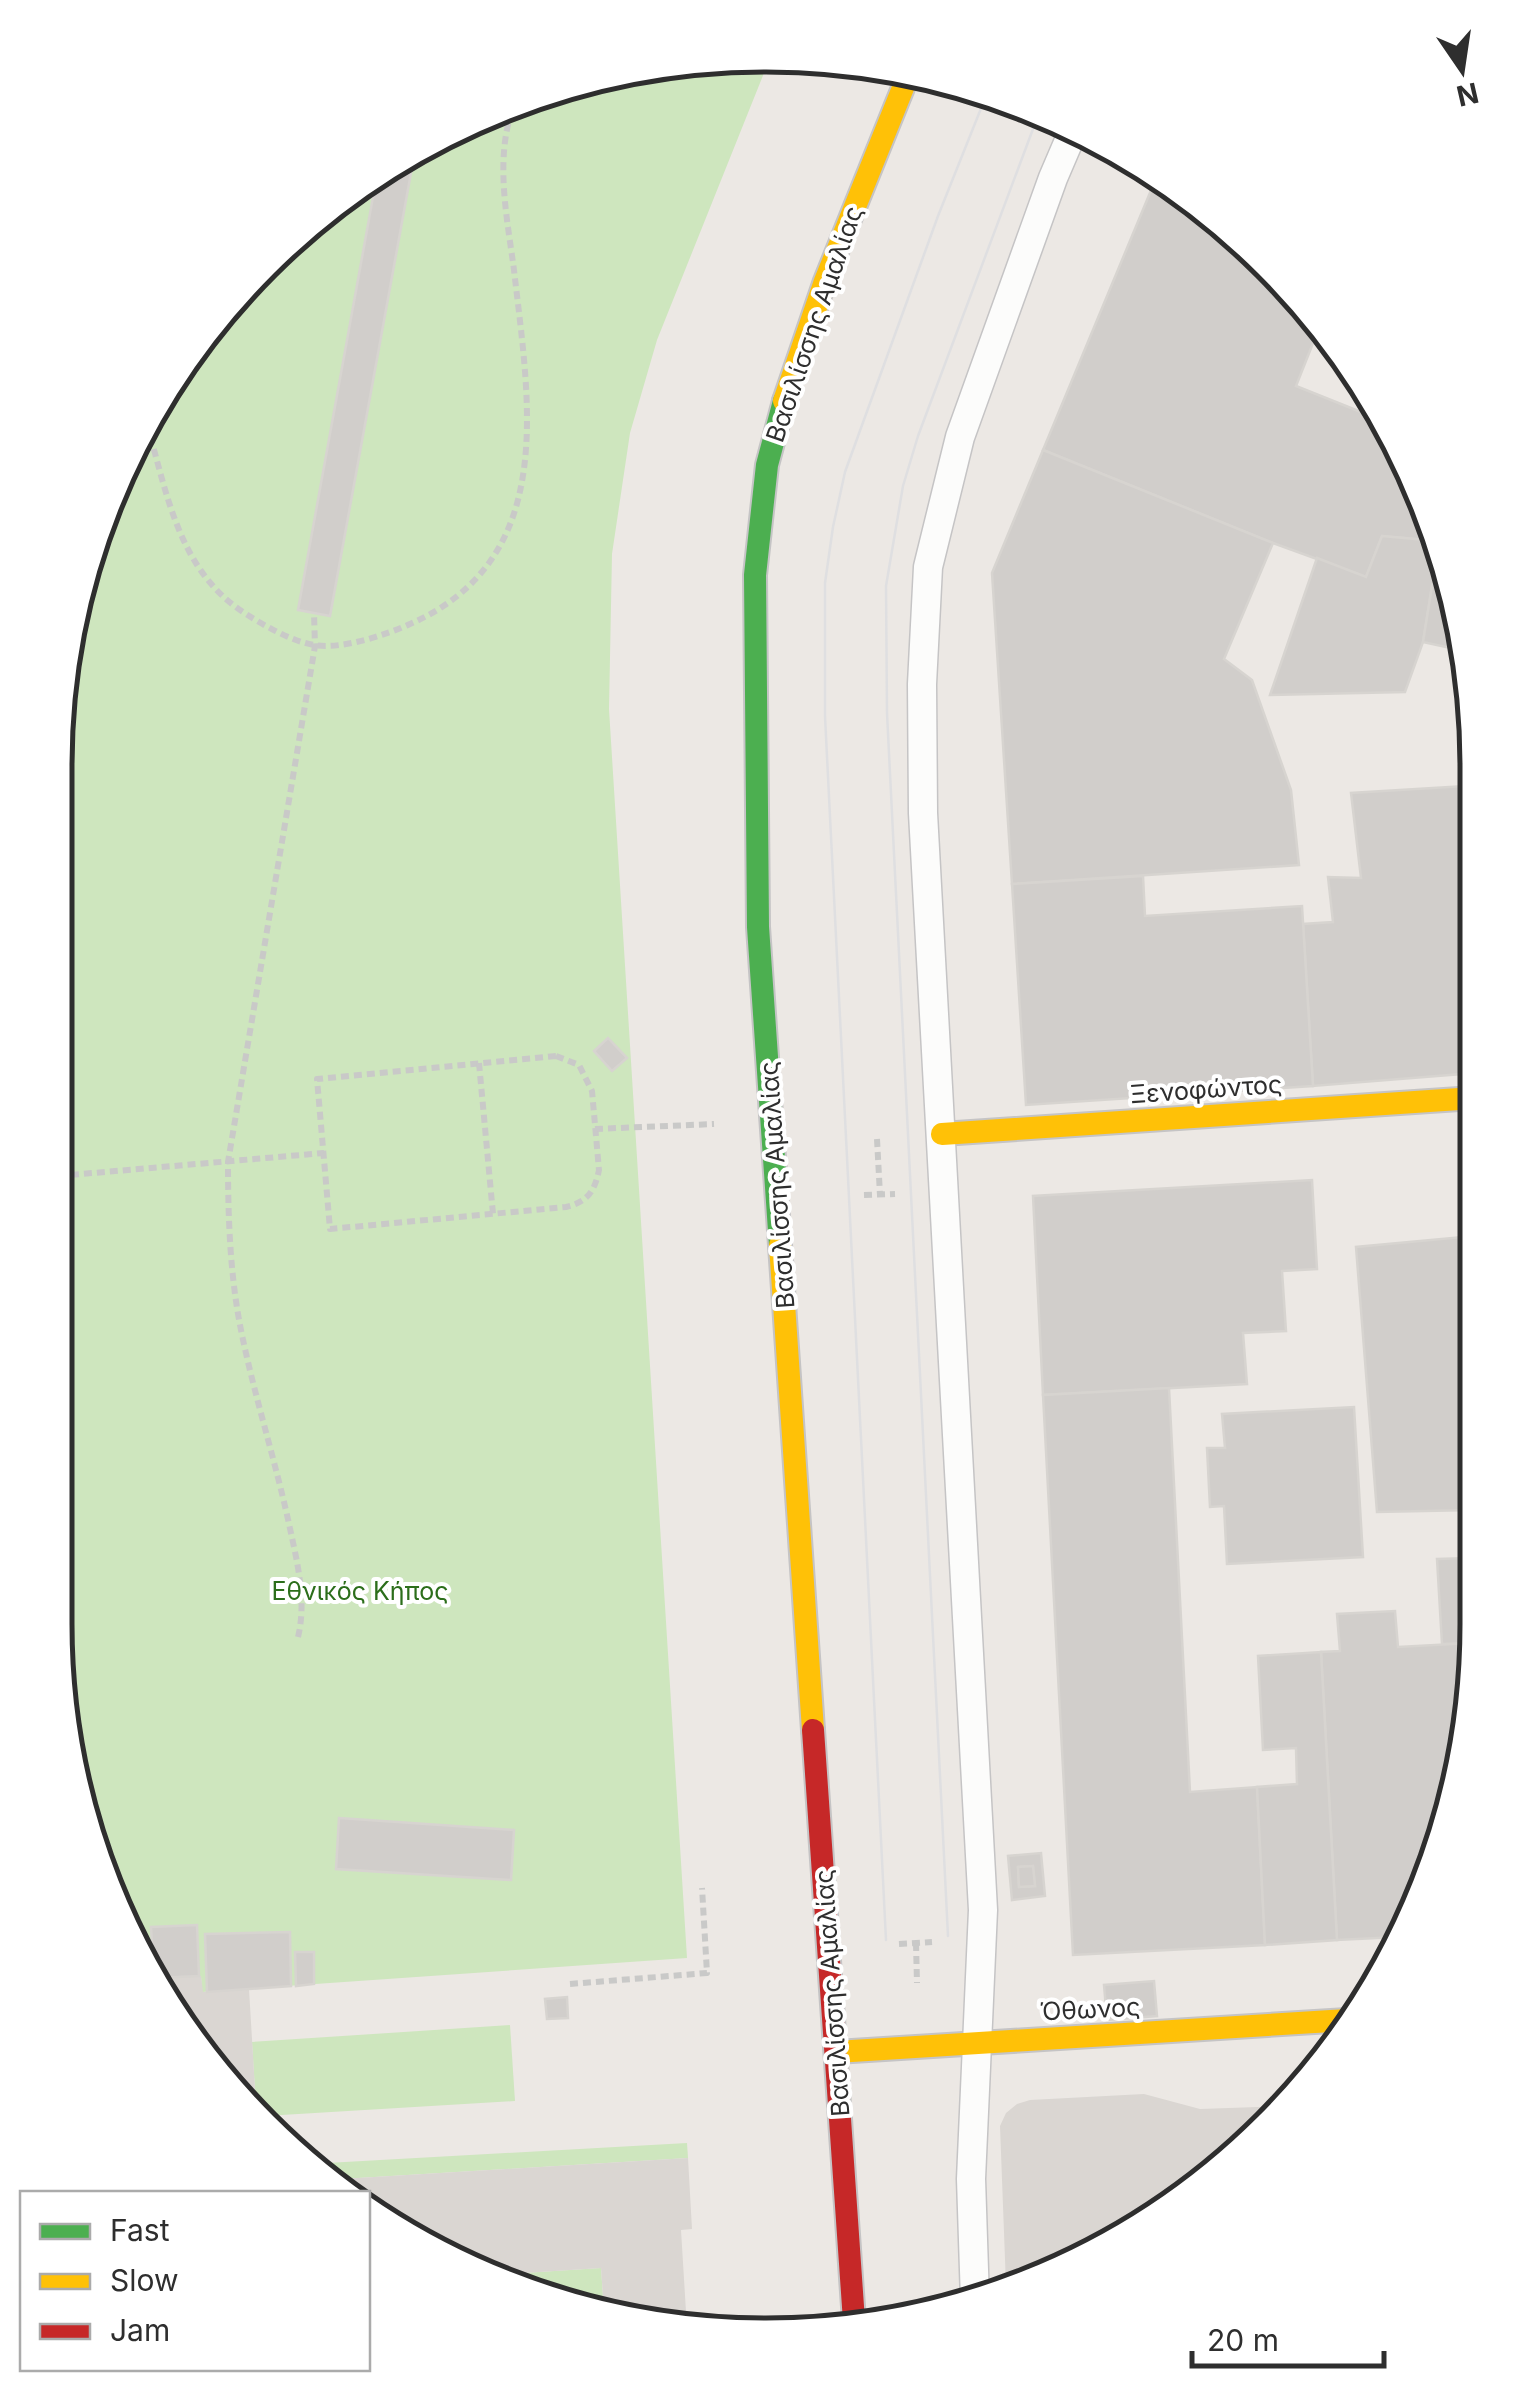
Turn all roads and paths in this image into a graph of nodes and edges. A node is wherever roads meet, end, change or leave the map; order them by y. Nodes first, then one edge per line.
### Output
1 (904, 87) edge
2 (510, 122) edge
3 (1068, 142) edge
4 (153, 443) edge
5 (314, 613) dead end
6 (315, 646) junction
7 (479, 1063) junction
8 (1460, 1099) edge
9 (771, 1121) junction
10 (595, 1129) junction
11 (942, 1134) junction
12 (877, 1138) dead end
13 (324, 1153) junction
14 (228, 1162) junction
15 (72, 1175) edge
16 (895, 1194) dead end
17 (880, 1195) junction
18 (864, 1196) dead end
19 (493, 1214) junction
20 (298, 1638) dead end
21 (702, 1888) dead end
22 (932, 1942) dead end
23 (916, 1943) junction
24 (900, 1944) dead end
25 (917, 1983) dead end
26 (570, 1984) dead end
27 (1335, 2021) edge
28 (976, 2043) junction
29 (836, 2052) junction
30 (975, 2286) edge
31 (853, 2313) edge

1 - 9 main road, Βασιλίσσης Αμαλίας
2 - 6 path
3 - 11 lane
4 - 6 path
5 - 6 path
6 - 14 path
7 - 10 path
7 - 13 path
7 - 19 path
8 - 11 main road, Ξενοφώντος
9 - 10 path
9 - 29 main road, Βασιλίσσης Αμαλίας
10 - 19 path
11 - 28 lane
12 - 17 path
13 - 14 path
13 - 19 path
14 - 15 path
14 - 20 path
16 - 17 path
17 - 18 path
21 - 26 path
22 - 23 path
23 - 24 path
23 - 25 path
27 - 28 main road, Όθωνος
28 - 29 main road, Όθωνος
28 - 30 lane
29 - 31 main road, Βασιλίσσης Αμαλίας

